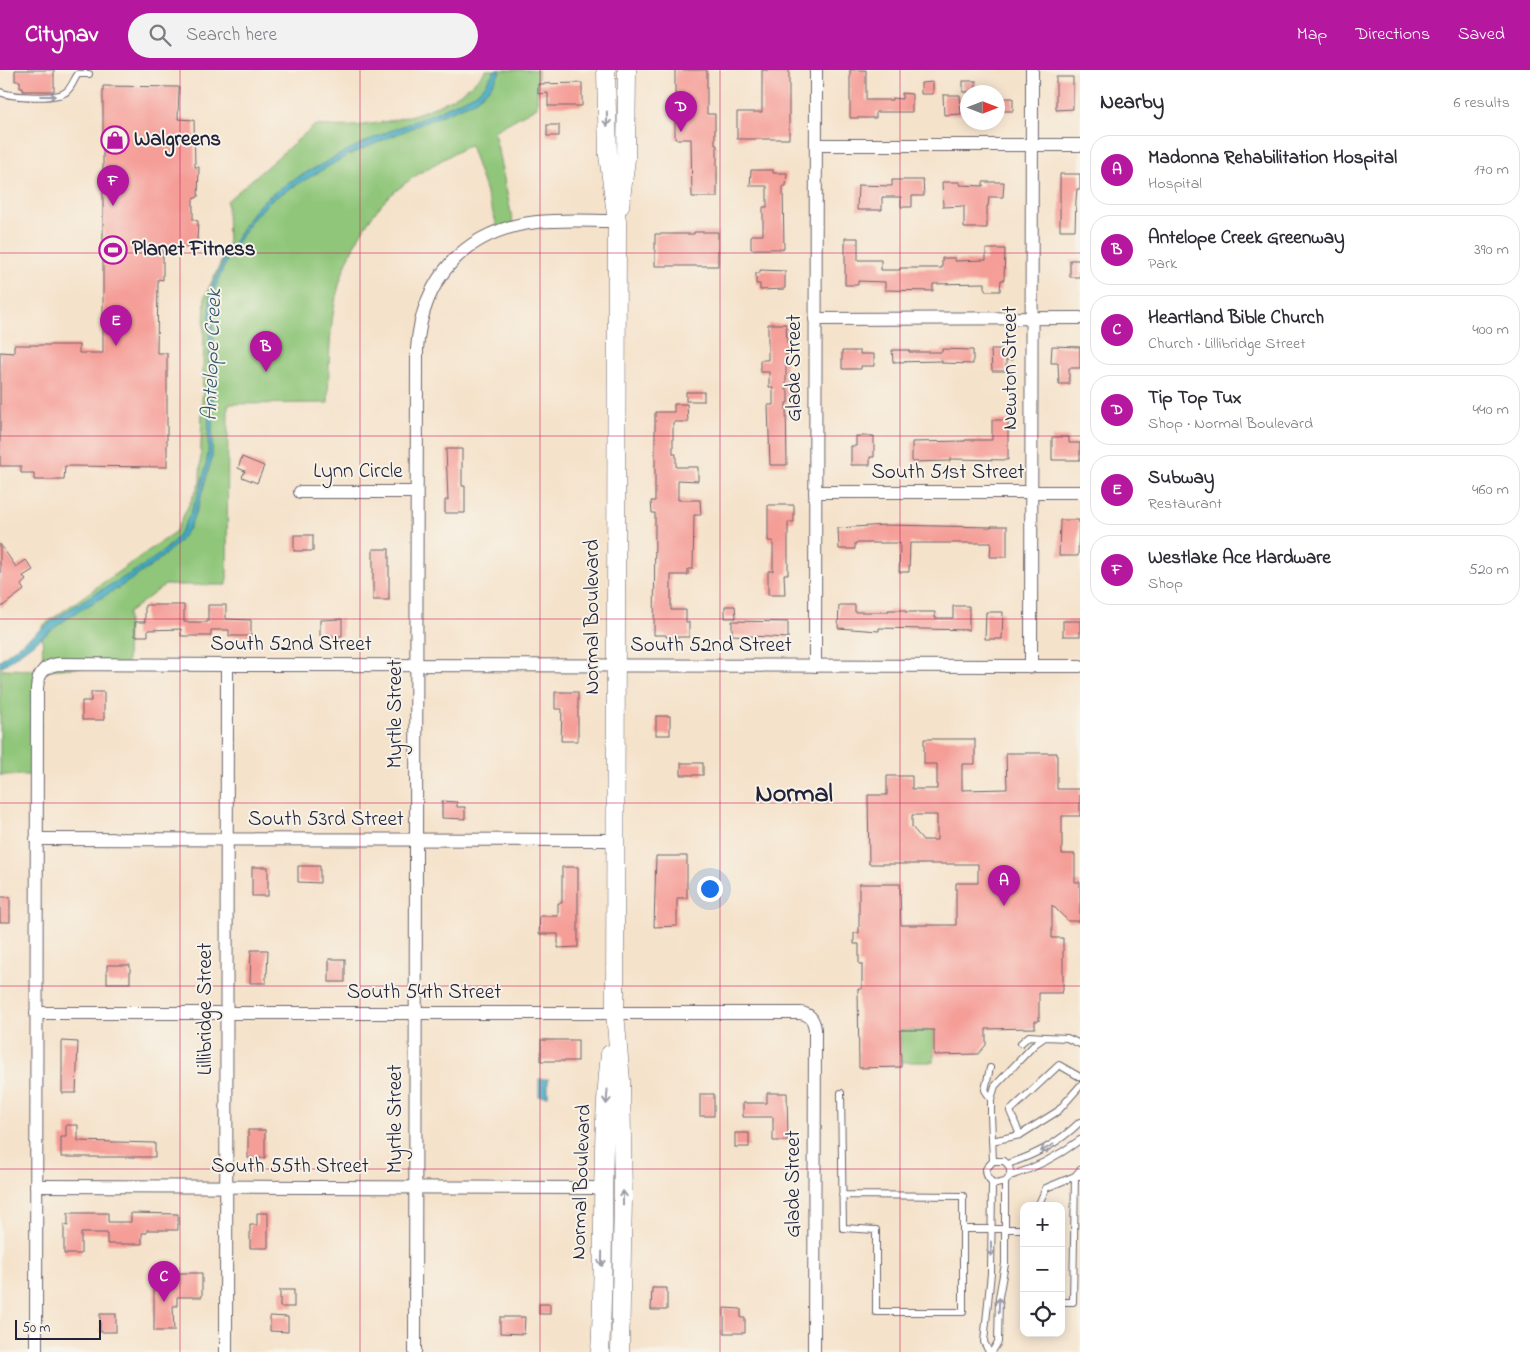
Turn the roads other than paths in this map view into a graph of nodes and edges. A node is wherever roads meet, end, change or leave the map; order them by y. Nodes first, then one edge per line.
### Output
1 (606, 70) edge
2 (627, 70) edge
3 (816, 70) edge
4 (1032, 70) edge
5 (89, 74) dead end
6 (0, 92) edge
7 (816, 145) junction
8 (1032, 145) junction
9 (1080, 145) edge
10 (617, 221) junction
11 (1080, 318) edge
12 (815, 319) junction
13 (1031, 319) junction
14 (300, 492) dead end
15 (416, 492) junction
16 (815, 492) junction
17 (1080, 492) edge
18 (1031, 493) junction
19 (616, 665) junction
20 (226, 666) junction
21 (416, 666) junction
22 (815, 666) junction
23 (1080, 666) edge
24 (1031, 667) junction
25 (36, 839) junction
26 (226, 839) junction
27 (416, 840) junction
28 (616, 840) junction
29 (36, 1013) junction
30 (226, 1013) junction
31 (416, 1014) junction
32 (615, 1014) junction
33 (811, 1017) joint
34 (1045, 1037) junction
35 (1021, 1043) dead end
36 (1080, 1044) edge
37 (990, 1068) dead end
38 (1080, 1077) edge
39 (1080, 1086) edge
40 (841, 1093) dead end
41 (991, 1100) junction
42 (1080, 1122) edge
43 (1020, 1135) junction
44 (1080, 1140) edge
45 (992, 1142) junction
46 (993, 1161) junction
47 (1008, 1164) junction
48 (1080, 1170) edge
49 (1010, 1176) junction
50 (1077, 1176) edge
51 (992, 1182) junction
52 (1004, 1182) junction
53 (36, 1186) junction
54 (226, 1186) junction
55 (416, 1187) junction
56 (603, 1188) junction
57 (842, 1195) junction
58 (1040, 1202) edge
59 (963, 1229) junction
60 (1020, 1229) edge
61 (992, 1230) junction
62 (1004, 1230) junction
63 (1065, 1302) edge
64 (36, 1352) edge
65 (226, 1352) edge
66 (415, 1352) edge
67 (600, 1352) edge
68 (620, 1352) edge
69 (814, 1352) edge
70 (990, 1352) edge

1 -> 10 main road, Normal Boulevard
2 - 10 main road, Normal Boulevard
3 - 7 street, Glade Street
4 - 8 street, Newton Street
6 -> 5 lane
7 - 8 street
7 - 12 street, Glade Street
8 - 9 street
8 - 13 street, Newton Street
10 - 15 street, Myrtle Street
10 - 19 main road, Normal Boulevard
11 - 13 street
12 - 13 street
12 - 16 street, Glade Street
13 - 18 street, Newton Street
14 - 15 street, Lynn Circle
15 - 21 street, Myrtle Street
16 - 18 street, South 51st Street
16 - 22 street, Glade Street
17 - 18 street, South 51st Street
18 - 24 street, Newton Street
19 - 21 street, South 52nd Street
19 - 22 street, South 52nd Street
19 - 28 main road, Normal Boulevard
20 - 21 street, South 52nd Street
20 - 25 street, South 52nd Street
20 - 26 street, Lillibridge Street
21 - 27 street, Myrtle Street
22 - 24 street, South 52nd Street
23 - 24 street, South 52nd Street
25 - 26 street, South 53rd Street
25 - 29 street
26 - 27 street, South 53rd Street
26 - 30 street, Lillibridge Street
27 - 28 street, South 53rd Street
27 - 31 street, Myrtle Street
28 - 32 main road, Normal Boulevard
29 - 30 street, South 54th Street
29 - 53 street
30 - 31 street, South 54th Street
30 - 54 street, Lillibridge Street
31 - 32 street, South 54th Street
31 - 55 street, Myrtle Street
32 - 33 street, South 54th Street
32 -> 56 main road, Normal Boulevard
68 -> 32 main road, Normal Boulevard
33 - 69 street, Glade Street
34 - 35 lane
34 - 36 lane
34 - 41 lane
37 - 41 lane
38 - 43 lane
39 - 43 lane
40 - 57 lane
41 - 45 lane
42 -> 47 lane
43 - 45 lane
44 - 49 lane
45 - 46 lane
46 - 47 lane
46 - 51 lane
47 - 49 lane
48 - 50 lane
49 - 52 lane
50 - 58 lane
50 - 63 lane
51 - 52 lane
51 - 61 lane
52 - 62 lane
53 - 54 street, South 55th Street
53 - 64 street
54 - 55 street, South 55th Street
54 - 65 street, Lillibridge Street
55 - 56 street, South 55th Street
55 - 66 street, Myrtle Street
56 -> 67 main road, Normal Boulevard
57 - 59 lane
57 - 59 lane
59 - 61 lane
60 - 62 lane
61 - 62 lane
61 -> 70 lane
70 -> 62 lane

